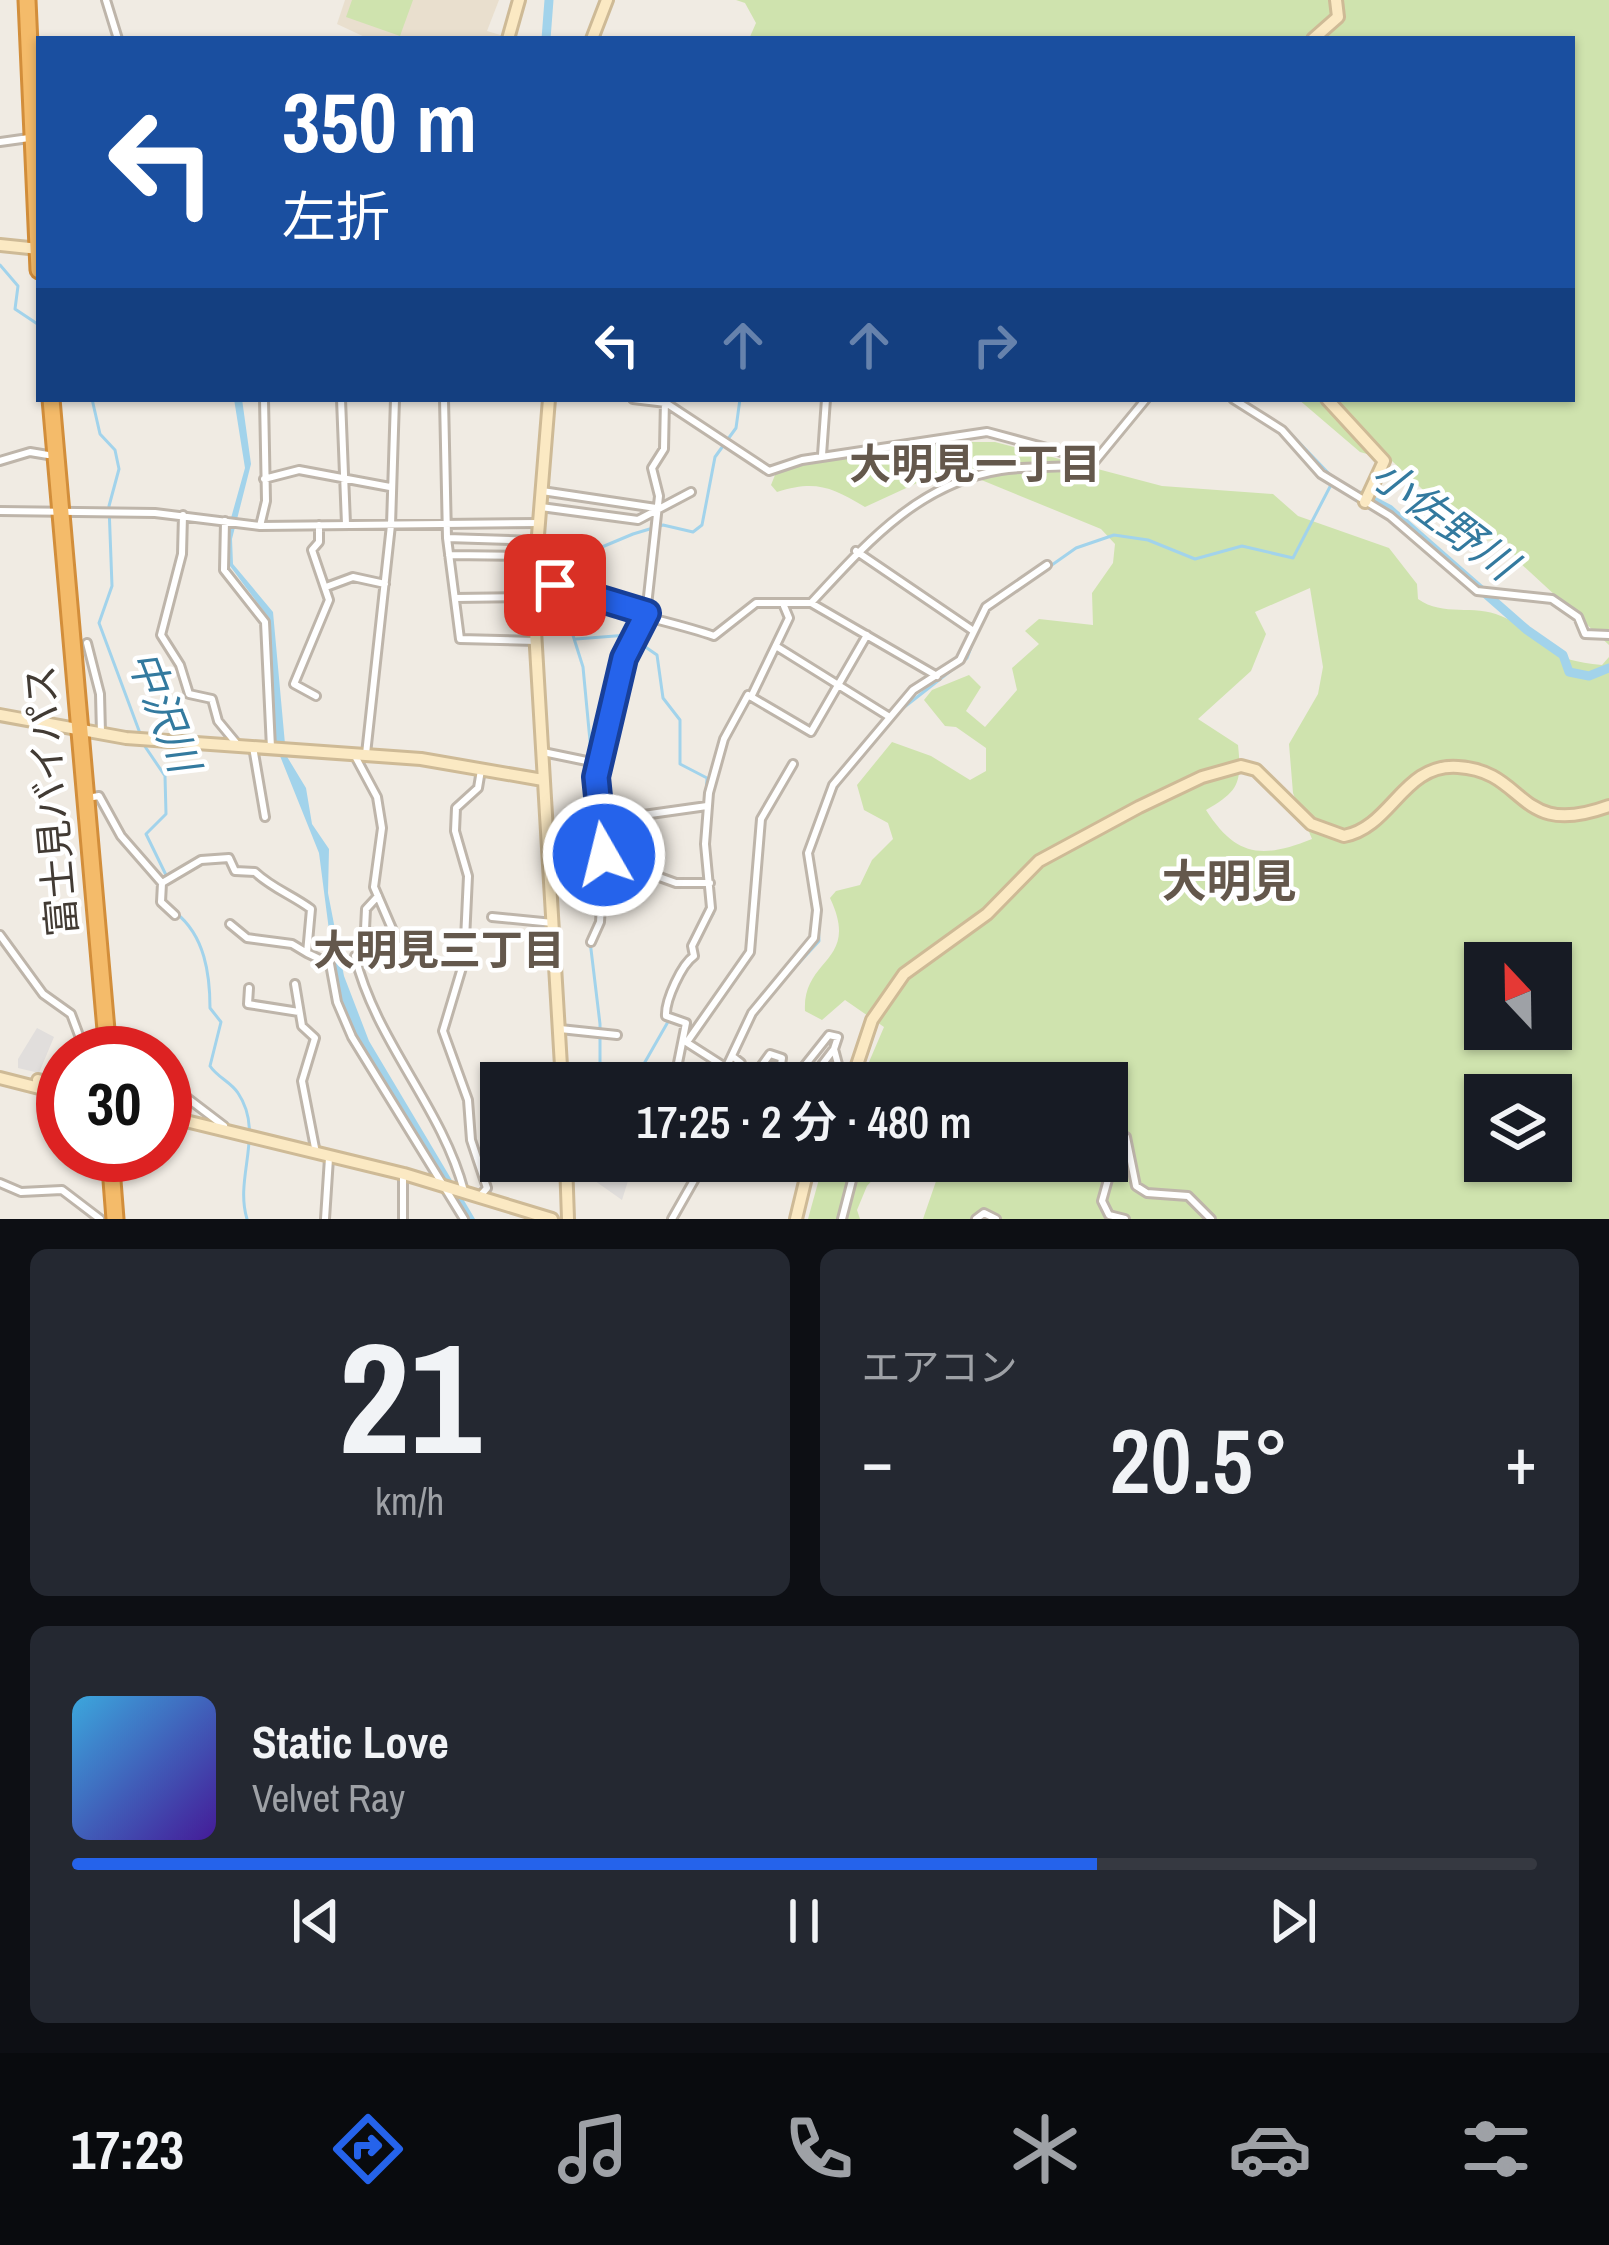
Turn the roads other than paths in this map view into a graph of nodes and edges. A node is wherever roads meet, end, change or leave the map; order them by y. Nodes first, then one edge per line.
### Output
1 (30, 0) edge
2 (106, 0) edge
3 (520, 0) edge
4 (607, 0) edge
5 (1336, 0) edge
6 (117, 36) edge
7 (509, 36) edge
8 (593, 36) edge
9 (1316, 36) edge
10 (36, 119) edge
11 (36, 139) edge
12 (0, 142) edge
13 (0, 245) edge
14 (36, 249) edge
15 (48, 402) edge
16 (48, 402) edge
17 (264, 402) edge
18 (341, 402) edge
19 (395, 402) edge
20 (444, 402) edge
21 (549, 402) edge
22 (665, 402) edge
23 (666, 402) edge
24 (826, 402) edge
25 (1144, 402) edge
26 (1238, 402) edge
27 (1330, 402) edge
28 (48, 455) junction
29 (822, 457) junction
30 (0, 461) edge
31 (1095, 461) junction
32 (343, 478) junction
33 (264, 479) junction
34 (391, 487) junction
35 (542, 491) junction
36 (691, 492) dead end
37 (1365, 502) junction
38 (541, 507) junction
39 (656, 508) junction
40 (0, 511) edge
41 (55, 512) junction
42 (183, 515) junction
43 (447, 520) junction
44 (225, 521) junction
45 (539, 523) junction
46 (346, 524) junction
47 (319, 525) junction
48 (392, 525) junction
49 (260, 526) junction
50 (447, 538) junction
51 (538, 541) junction
52 (856, 551) junction
53 (449, 555) junction
54 (536, 561) junction
55 (1047, 565) dead end
56 (385, 584) junction
57 (326, 587) junction
58 (533, 597) junction
59 (455, 598) junction
60 (811, 603) junction
61 (784, 606) junction
62 (647, 613) junction
63 (973, 631) junction
64 (867, 634) junction
65 (1609, 635) edge
66 (536, 641) junction
67 (87, 643) dead end
68 (779, 648) junction
69 (937, 676) junction
70 (839, 683) junction
71 (316, 696) dead end
72 (751, 697) junction
73 (0, 715) edge
74 (888, 716) junction
75 (73, 728) junction
76 (101, 733) junction
77 (238, 745) junction
78 (253, 747) junction
79 (272, 748) junction
80 (543, 752) junction
81 (360, 753) junction
82 (602, 764) junction
83 (793, 764) dead end
84 (481, 770) junction
85 (543, 780) junction
86 (83, 799) junction
87 (707, 806) junction
88 (1609, 806) edge
89 (265, 817) dead end
90 (602, 835) junction
91 (604, 857) junction
92 (163, 883) junction
93 (710, 883) junction
94 (378, 896) junction
95 (175, 915) dead end
96 (493, 917) dead end
97 (553, 923) junction
98 (230, 924) dead end
99 (0, 934) edge
100 (396, 938) dead end
101 (591, 942) dead end
102 (307, 953) junction
103 (295, 984) dead end
104 (249, 988) dead end
105 (299, 1012) junction
106 (76, 1026) edge
107 (100, 1026) edge
108 (100, 1026) edge
109 (560, 1029) junction
110 (617, 1035) dead end
111 (685, 1042) junction
112 (834, 1049) junction
113 (730, 1056) junction
114 (561, 1062) edge
115 (680, 1062) edge
116 (717, 1062) edge
117 (727, 1062) edge
118 (739, 1062) edge
119 (810, 1062) edge
120 (819, 1062) edge
121 (841, 1062) edge
122 (856, 1062) edge
123 (0, 1075) edge
124 (36, 1084) edge
125 (192, 1101) edge
126 (192, 1123) edge
127 (234, 1133) junction
128 (323, 1155) junction
129 (404, 1174) junction
130 (115, 1182) edge
131 (567, 1182) edge
132 (693, 1182) edge
133 (805, 1182) edge
134 (852, 1182) edge
135 (0, 1183) edge
136 (443, 1187) junction
137 (463, 1193) junction
138 (480, 1196) junction
139 (100, 1219) edge
140 (118, 1219) edge
141 (325, 1219) edge
142 (403, 1219) edge
143 (464, 1219) edge
144 (552, 1219) edge
145 (568, 1219) edge
146 (672, 1219) edge
147 (796, 1219) edge
148 (842, 1219) edge
149 (976, 1219) edge
150 (996, 1219) edge
151 (1125, 1219) edge
152 (1211, 1219) edge

1 - 10 highway
2 - 6 street
3 - 7 main road
4 - 8 main road
5 - 9 main road
11 - 12 street
13 - 14 main road
15 - 28 highway, 富士見バイパス
16 - 41 highway, 富士見バイパス
17 - 33 street
18 - 32 street
19 - 34 street
20 - 43 street
21 - 35 main road
22 - 39 street
23 - 29 street
24 - 29 street
25 - 31 street
26 - 37 street
27 - 37 main road
28 - 30 street
28 - 41 highway, 富士見バイパス
29 - 31 street
31 - 52 street
32 - 33 street
32 - 34 street
32 - 46 street
33 - 49 street
34 - 48 street
35 - 38 main road
35 - 39 street
36 - 39 street
37 - 65 street
38 - 39 street
38 - 45 main road
39 - 62 street
40 - 41 street
41 - 42 street
41 - 75 highway, 富士見バイパス
42 - 44 street
42 - 77 street
43 - 45 street
43 - 48 street
43 - 50 street
44 - 49 street
44 - 79 street
45 - 51 main road
46 - 47 street
46 - 48 street
47 - 49 street
47 - 57 street
48 - 56 street
50 - 51 street
50 - 53 street
51 - 54 main road
52 - 60 street
52 - 63 street
53 - 54 street
53 - 59 street
54 - 58 main road
54 - 62 street
55 - 63 street
56 - 57 street
56 - 81 street
57 - 71 street
58 - 59 street
58 - 66 main road
59 - 66 street
60 - 61 street
60 - 64 street
61 - 62 street
61 - 68 street
62 - 82 street
63 - 69 street
64 - 69 street
64 - 70 street
66 - 80 main road
67 - 76 street
68 - 70 street
68 - 72 street
69 - 74 street
70 - 72 street
70 - 74 street
72 - 87 street
73 - 75 main road
74 - 113 street
75 - 76 main road
75 - 86 highway, 富士見バイパス
75 - 107 highway, 富士見バイパス
76 - 77 main road
77 - 78 main road
78 - 79 main road
78 - 89 street
79 - 81 main road
80 - 82 street
80 - 85 main road
81 - 84 main road
81 - 94 street
82 - 90 street
83 - 111 street
84 - 85 main road
84 - 138 street
85 - 97 main road
86 - 92 street
86 - 108 highway, 富士見バイパス
87 - 90 street
87 - 93 street
88 - 122 main road
90 - 91 street
91 - 93 street
91 - 101 street
92 - 95 street
92 - 102 street
93 - 111 street
94 - 100 street
94 - 137 street
96 - 97 street
97 - 109 main road
98 - 102 street
99 - 106 street
102 - 136 street
103 - 105 street
104 - 105 street
105 - 128 street
109 - 110 street
109 - 114 main road
111 - 115 street
111 - 116 street
112 - 119 street
112 - 120 street
112 - 121 street
113 - 117 street
113 - 118 street
123 - 124 main road
125 - 127 street
126 - 127 main road
127 - 128 main road
128 - 129 main road
128 - 141 street
129 - 136 main road
129 - 142 street
130 - 140 highway
131 - 145 main road
132 - 146 street
133 - 147 main road
134 - 148 street
135 - 139 street
136 - 137 main road
136 - 143 street
137 - 138 main road
138 - 144 main road
149 - 150 street
151 - 152 street

